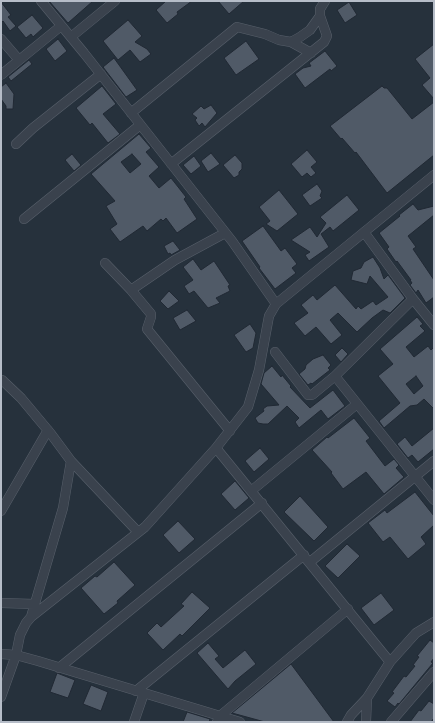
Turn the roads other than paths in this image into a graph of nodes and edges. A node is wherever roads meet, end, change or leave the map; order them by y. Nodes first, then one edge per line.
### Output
1 (41, 1) edge
2 (115, 1) edge
3 (325, 1) edge
4 (320, 16) junction
5 (61, 26) junction
6 (70, 37) junction
7 (1, 39) edge
8 (291, 42) junction
9 (311, 53) junction
10 (18, 60) junction
11 (101, 74) junction
12 (1, 75) edge
13 (131, 113) junction
14 (140, 125) junction
15 (16, 144) dead end
16 (171, 164) junction
17 (434, 175) edge
18 (24, 219) dead end
19 (364, 232) junction
20 (225, 233) junction
21 (105, 263) dead end
22 (131, 290) junction
23 (413, 299) junction
24 (276, 304) junction
25 (434, 325) edge
26 (275, 352) dead end
27 (335, 376) junction
28 (1, 382) edge
29 (357, 404) junction
30 (48, 430) junction
31 (230, 431) junction
32 (216, 448) junction
33 (71, 461) junction
34 (434, 461) edge
35 (415, 476) junction
36 (251, 491) junction
37 (434, 500) edge
38 (262, 503) junction
39 (1, 511) edge
40 (138, 532) junction
41 (307, 558) junction
42 (1, 603) edge
43 (35, 604) junction
44 (348, 609) junction
45 (31, 617) junction
46 (434, 622) edge
47 (1, 654) edge
48 (16, 656) junction
49 (390, 662) junction
50 (59, 668) junction
51 (434, 672) edge
52 (140, 692) junction
53 (1, 697) edge
54 (367, 698) junction
55 (219, 719) edge
56 (134, 722) edge
57 (240, 722) edge
58 (347, 722) edge
59 (366, 722) edge
60 (391, 722) edge

1 - 5 street
2 - 6 street
3 - 4 street
4 - 8 street
4 - 9 street
5 - 6 street
5 - 10 street
6 - 11 street
7 - 10 street
8 - 9 street
8 - 13 street
9 - 16 street
10 - 12 street
11 - 13 street
11 - 15 street
13 - 14 street
14 - 16 street
14 - 18 street
16 - 20 street
17 - 19 street
19 - 23 street
19 - 24 street
20 - 22 street
20 - 24 street
21 - 22 street
22 - 31 street
23 - 25 street
23 - 27 street
24 - 31 street
26 - 27 street
27 - 29 street
28 - 30 street
29 - 35 street
29 - 36 street
30 - 33 street
30 - 39 street
31 - 32 street
32 - 36 street
32 - 40 street
33 - 40 street
33 - 43 street
34 - 35 street
35 - 37 street
35 - 41 street
36 - 38 street
38 - 41 street
38 - 50 street
40 - 45 street
41 - 44 street
41 - 52 street
42 - 43 street
43 - 45 street
44 - 49 street
44 - 55 street
45 - 48 street
46 - 49 street
47 - 48 street
48 - 50 street
48 - 53 street
49 - 54 street
50 - 52 street
51 - 60 street
52 - 55 street
52 - 56 street
54 - 58 street
54 - 59 street
55 - 57 street

